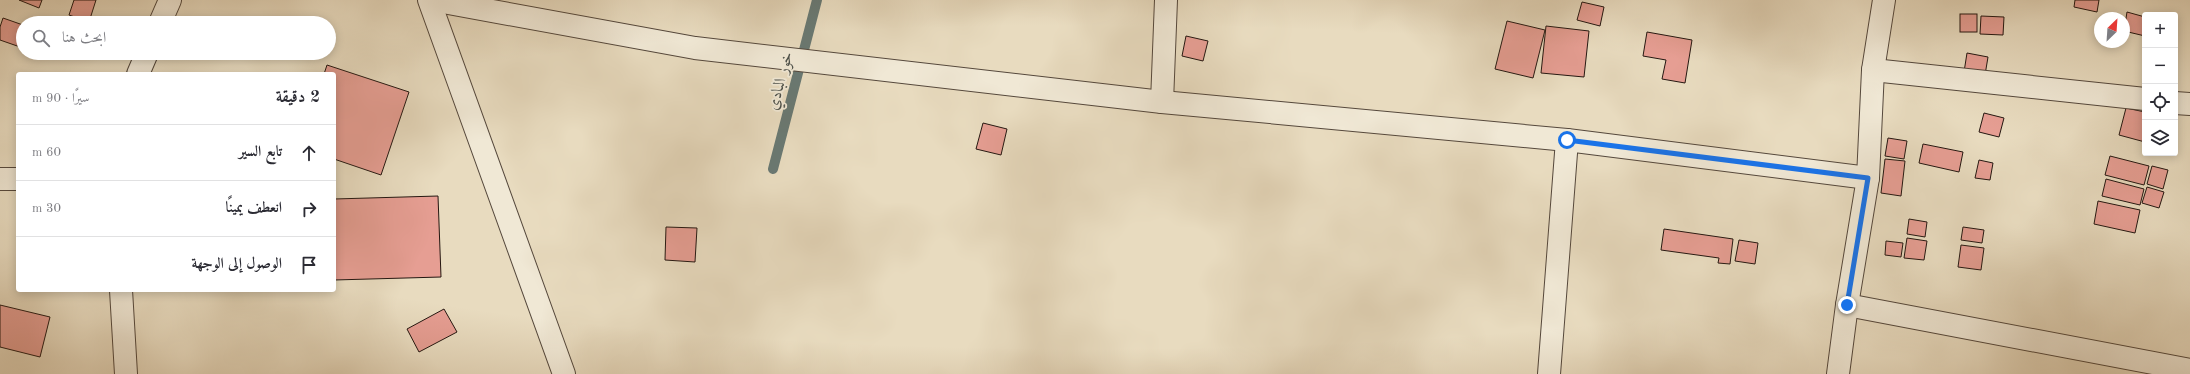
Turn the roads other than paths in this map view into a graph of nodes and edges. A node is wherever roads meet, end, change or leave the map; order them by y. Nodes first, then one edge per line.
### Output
1 (170, 0) edge
2 (431, 0) edge
3 (1166, 0) edge
4 (1884, 0) edge
5 (163, 16) edge
6 (144, 60) edge
7 (1872, 70) junction
8 (139, 72) edge
9 (2142, 99) edge
10 (1162, 102) junction
11 (2178, 102) edge
12 (2190, 104) edge
13 (1567, 140) junction
14 (1868, 178) junction
15 (0, 179) edge
16 (16, 179) edge
17 (121, 292) edge
18 (1847, 305) junction
19 (2190, 370) edge
20 (126, 374) edge
21 (564, 374) edge
22 (1549, 374) edge
23 (1838, 374) edge

1 - 5 street
2 - 10 street
2 - 21 street
3 - 10 street
4 - 7 street
6 - 8 street
7 - 9 street
7 - 14 street
10 - 13 street
11 - 12 street
13 - 14 street
13 - 22 street
14 - 18 street
15 - 16 street
17 - 20 street
18 - 19 street
18 - 23 street

